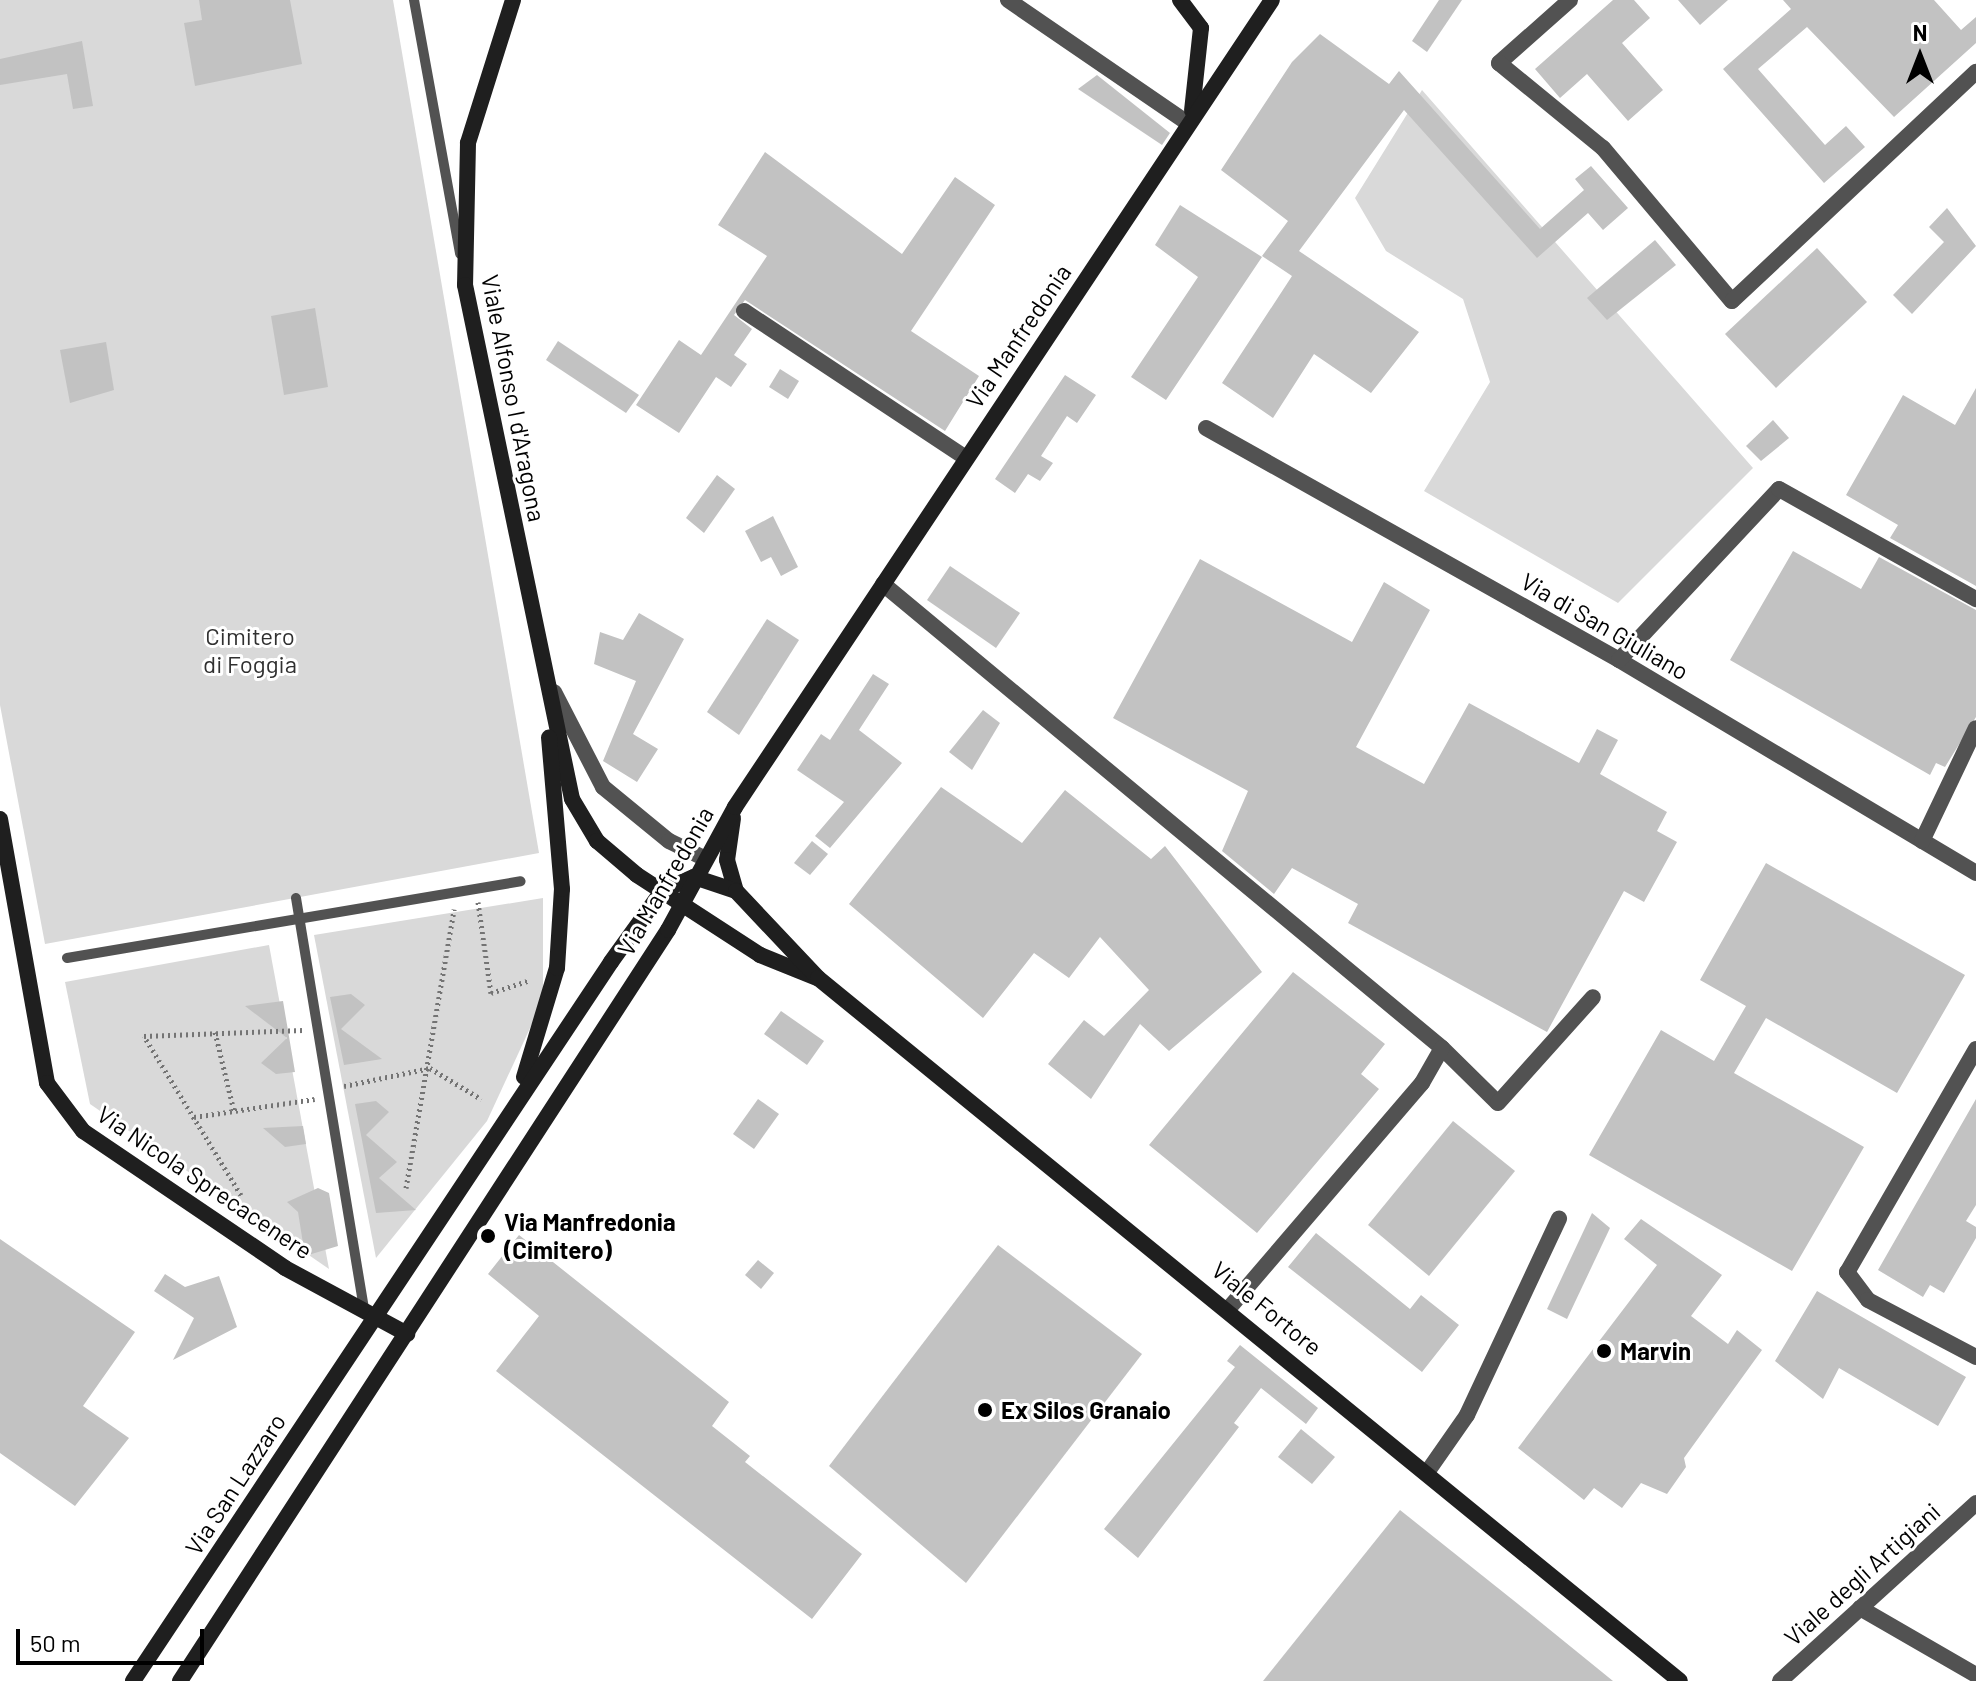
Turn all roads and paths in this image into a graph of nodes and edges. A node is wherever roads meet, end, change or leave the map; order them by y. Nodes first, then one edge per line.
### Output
1 (414, 0) edge
2 (513, 0) edge
3 (1008, 0) edge
4 (1180, 0) edge
5 (1272, 0) edge
6 (1570, 0) edge
7 (1976, 72) edge
8 (1189, 124) junction
9 (465, 285) junction
10 (744, 311) dead end
11 (1206, 428) dead end
12 (966, 458) junction
13 (883, 584) junction
14 (1976, 599) edge
15 (1619, 660) junction
16 (542, 665) junction
17 (1976, 728) edge
18 (735, 807) junction
19 (0, 819) edge
20 (1922, 841) junction
21 (704, 858) junction
22 (1976, 873) edge
23 (694, 877) junction
24 (521, 881) dead end
25 (476, 889) junction
26 (662, 891) junction
27 (736, 891) junction
28 (457, 892) junction
29 (296, 898) dead end
30 (680, 904) junction
31 (299, 918) junction
32 (67, 958) dead end
33 (818, 978) junction
34 (530, 980) dead end
35 (1593, 997) dead end
36 (320, 1030) junction
37 (215, 1032) junction
38 (1442, 1048) junction
39 (1975, 1053) edge
40 (430, 1068) junction
41 (332, 1092) junction
42 (481, 1099) dead end
43 (512, 1107) junction
44 (234, 1111) junction
45 (194, 1117) junction
46 (406, 1188) dead end
47 (241, 1195) dead end
48 (1559, 1219) dead end
49 (1230, 1307) junction
50 (370, 1311) junction
51 (407, 1334) junction
52 (1976, 1357) edge
53 (1428, 1471) junction
54 (1976, 1503) edge
55 (1860, 1608) junction
56 (1976, 1675) edge
57 (133, 1681) edge
58 (180, 1681) edge
59 (1680, 1681) edge
60 (1780, 1681) edge

1 - 9 lane
2 - 9 main road, Viale Alfonso I d'Aragona
3 - 8 street
4 - 8 main road
5 - 8 main road, Via Manfredonia
6 - 7 street
8 - 12 main road, Via Manfredonia
9 - 16 main road, Viale Alfonso I d'Aragona
10 - 12 street
11 - 15 street, Via di San Giuliano
12 - 13 main road, Via Manfredonia
13 - 18 main road, Via Manfredonia
13 - 38 street
14 - 15 street
15 - 20 street, Via di San Giuliano
16 - 21 street, Viale Alfonso I d'Aragona
16 - 26 main road, Viale Alfonso I d'Aragona
16 - 43 main road, Viale Alfonso I d'Aragona
17 - 20 street
18 - 21 main road, Via Manfredonia
18 - 27 main road
19 - 50 main road, Via Nicola Sprecacenere
20 - 22 street, Via di San Giuliano
21 - 23 main road, Via Manfredonia
23 - 26 main road
23 - 27 main road, Viale Fortore
23 - 30 main road, Via Manfredonia
24 - 25 lane
25 - 28 lane
25 - 34 path
26 - 30 main road, Viale Alfonso I d'Aragona
26 - 43 main road, Via Manfredonia
27 - 33 main road, Viale Fortore
28 - 31 lane
28 - 40 path
29 - 31 lane
30 - 33 main road, Viale Fortore
30 - 51 main road, Via Manfredonia
31 - 32 lane
31 - 36 lane
33 - 49 main road, Viale Fortore
35 - 38 street
36 - 37 path
36 - 41 lane
37 - 44 path
37 - 45 path
38 - 49 street
39 - 52 street
40 - 41 path
40 - 42 path
40 - 46 path
41 - 44 path
41 - 50 lane
43 - 50 main road, Via Manfredonia
44 - 45 path
45 - 47 path
48 - 53 street
49 - 53 main road, Viale Fortore
50 - 51 main road
50 - 57 main road, Via San Lazzaro
51 - 58 main road
53 - 59 main road, Viale Fortore
54 - 55 street, Viale degli Artigiani
55 - 56 street
55 - 60 street, Viale degli Artigiani

